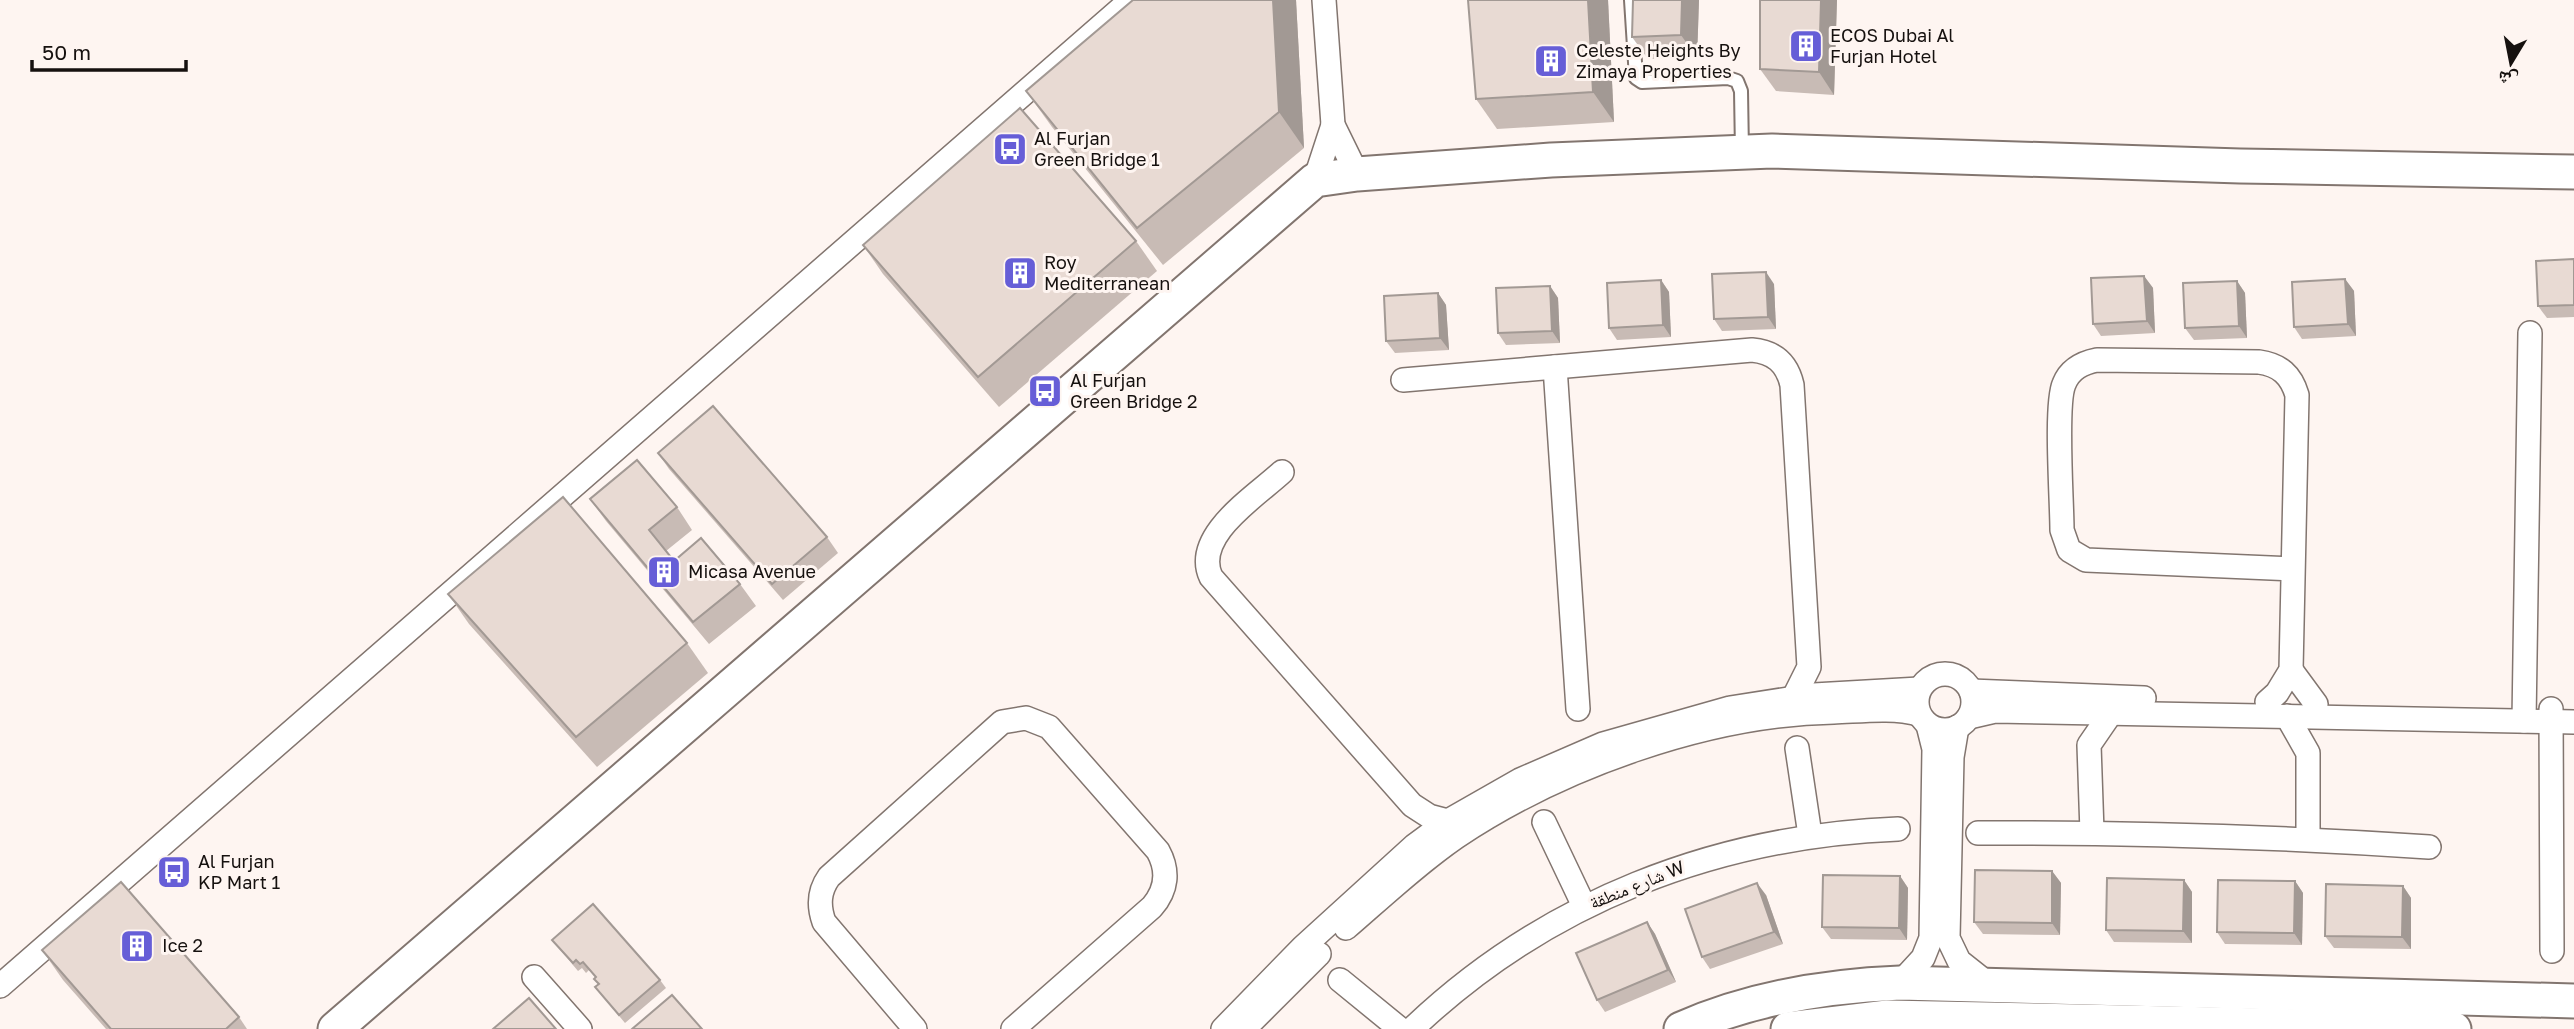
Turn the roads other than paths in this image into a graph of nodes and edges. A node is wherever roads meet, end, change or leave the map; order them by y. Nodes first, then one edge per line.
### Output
1 (1131, 0) edge
2 (1324, 0) edge
3 (1631, 0) edge
4 (1333, 125) junction
5 (1742, 152) junction
6 (2574, 172) edge
7 (1357, 174) junction
8 (1315, 180) junction
9 (2530, 333) dead end
10 (1555, 367) junction
11 (1403, 380) dead end
12 (1282, 472) dead end
13 (2292, 569) junction
14 (1809, 667) junction
15 (2291, 670) junction
16 (1919, 689) junction
17 (1971, 691) junction
18 (1829, 695) junction
19 (1794, 697) junction
20 (2267, 702) junction
21 (2316, 704) junction
22 (1578, 709) dead end
23 (2065, 713) junction
24 (2111, 713) junction
25 (2524, 715) junction
26 (2563, 715) edge
27 (2287, 716) junction
28 (2336, 717) junction
29 (1924, 719) junction
30 (1963, 722) junction
31 (2089, 745) junction
32 (1797, 748) dead end
33 (2308, 753) junction
34 (1412, 805) junction
35 (1448, 821) junction
36 (1544, 822) dead end
37 (1898, 829) dead end
38 (2092, 832) junction
39 (1978, 833) dead end
40 (1810, 835) junction
41 (2308, 839) junction
42 (1414, 846) junction
43 (2429, 848) dead end
44 (1584, 906) junction
45 (2552, 951) dead end
46 (534, 977) dead end
47 (1340, 980) dead end
48 (1899, 983) junction
49 (1991, 985) junction
50 (0, 986) edge
51 (2574, 1001) edge
52 (2250, 1009) junction
53 (1881, 1023) edge
54 (1802, 1028) edge
55 (335, 1029) edge
56 (580, 1029) edge
57 (915, 1029) edge
58 (1013, 1029) edge
59 (1223, 1029) edge
60 (1244, 1029) edge
61 (1400, 1029) edge
62 (1412, 1029) edge
63 (1681, 1029) edge
64 (2454, 1029) edge

1 - 50 street
2 - 4 street
3 - 5 lane
4 - 7 street
4 - 8 street
5 - 6 street
5 - 7 street
7 - 8 street
8 - 55 street
9 - 25 street
10 - 11 street
10 - 14 street
10 - 22 street
12 - 34 street
13 - 13 street
13 - 15 street
14 - 18 street
14 - 19 street
15 - 20 street
15 - 21 street
16 - 17 street
16 - 18 street
16 - 29 street
17 - 20 street
17 - 30 street
18 - 19 street
19 - 35 street
20 - 21 street
21 - 25 street
23 - 24 street
23 - 30 street
23 - 31 street
24 - 27 street
24 - 31 street
25 - 26 street
25 - 28 street
26 - 45 street
27 - 28 street
27 - 33 street
28 - 33 street
29 - 30 street
29 - 48 street
29 - 60 street
30 - 49 street
31 - 38 street
32 - 40 street
33 - 41 street
34 - 35 street
34 - 42 street
35 - 42 street
36 - 44 street
37 - 40 street, شارع منطقة W
38 - 39 street
38 - 41 street
40 - 44 street, شارع منطقة W
41 - 43 street
42 - 59 street
44 - 62 street, شارع منطقة W
46 - 56 street
47 - 61 street
48 - 49 street
48 - 63 street
49 - 52 street
51 - 52 street
52 - 53 street
52 - 64 street
53 - 54 street
57 - 58 street

